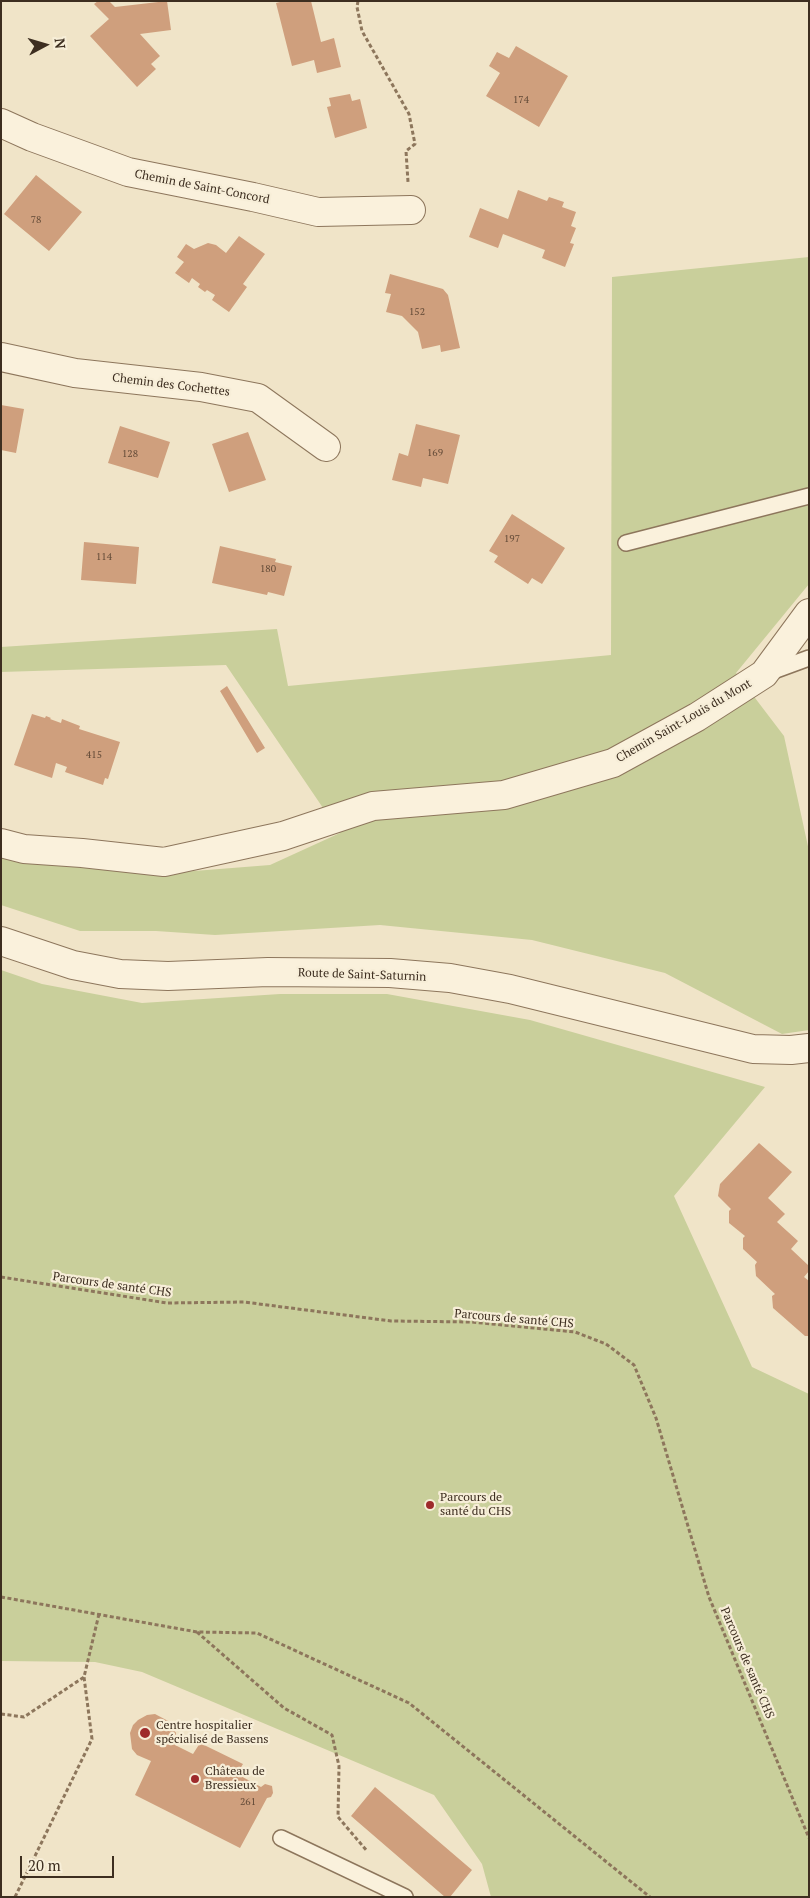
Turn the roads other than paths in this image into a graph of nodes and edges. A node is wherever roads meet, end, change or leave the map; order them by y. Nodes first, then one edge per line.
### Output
1 (1, 123) edge
2 (410, 210) road end
3 (1, 357) edge
4 (326, 447) dead end
5 (809, 496) edge
6 (626, 543) dead end
7 (809, 613) edge
8 (809, 658) edge
9 (764, 674) junction
10 (1, 843) edge
11 (1, 941) edge
12 (809, 1048) edge
13 (281, 1838) dead end
14 (405, 1897) edge

1 - 2 street, Chemin de Saint-Concord
3 - 4 street, Chemin des Cochettes
5 - 6 lane
7 - 9 street, Chemin Saint-Louis du Mont
8 - 9 lane
9 - 10 street, Chemin Saint-Louis du Mont
11 - 12 street, Route de Saint-Saturnin
13 - 14 lane

